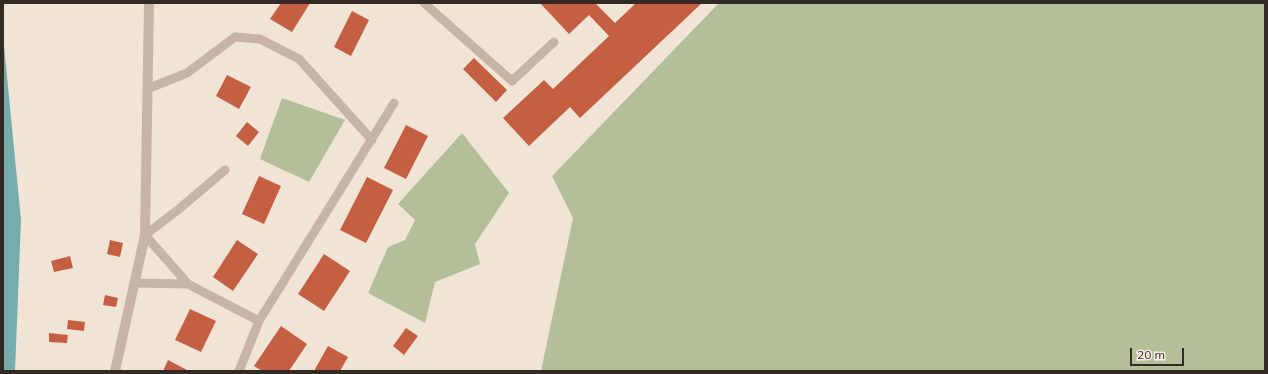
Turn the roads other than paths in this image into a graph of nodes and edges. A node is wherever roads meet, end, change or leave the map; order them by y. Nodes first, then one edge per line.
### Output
1 (149, 3) edge
2 (424, 3) edge
3 (554, 42) dead end
4 (147, 89) junction
5 (394, 103) dead end
6 (372, 140) junction
7 (225, 170) dead end
8 (144, 235) junction
9 (134, 284) junction
10 (188, 284) junction
11 (259, 321) junction
12 (115, 371) edge
13 (239, 371) edge

1 - 4 street
2 - 3 lane
4 - 6 lane
4 - 8 street
5 - 6 lane
6 - 11 lane
7 - 8 lane
8 - 9 street
8 - 10 lane
9 - 10 lane
9 - 12 street
10 - 11 lane
11 - 13 lane

